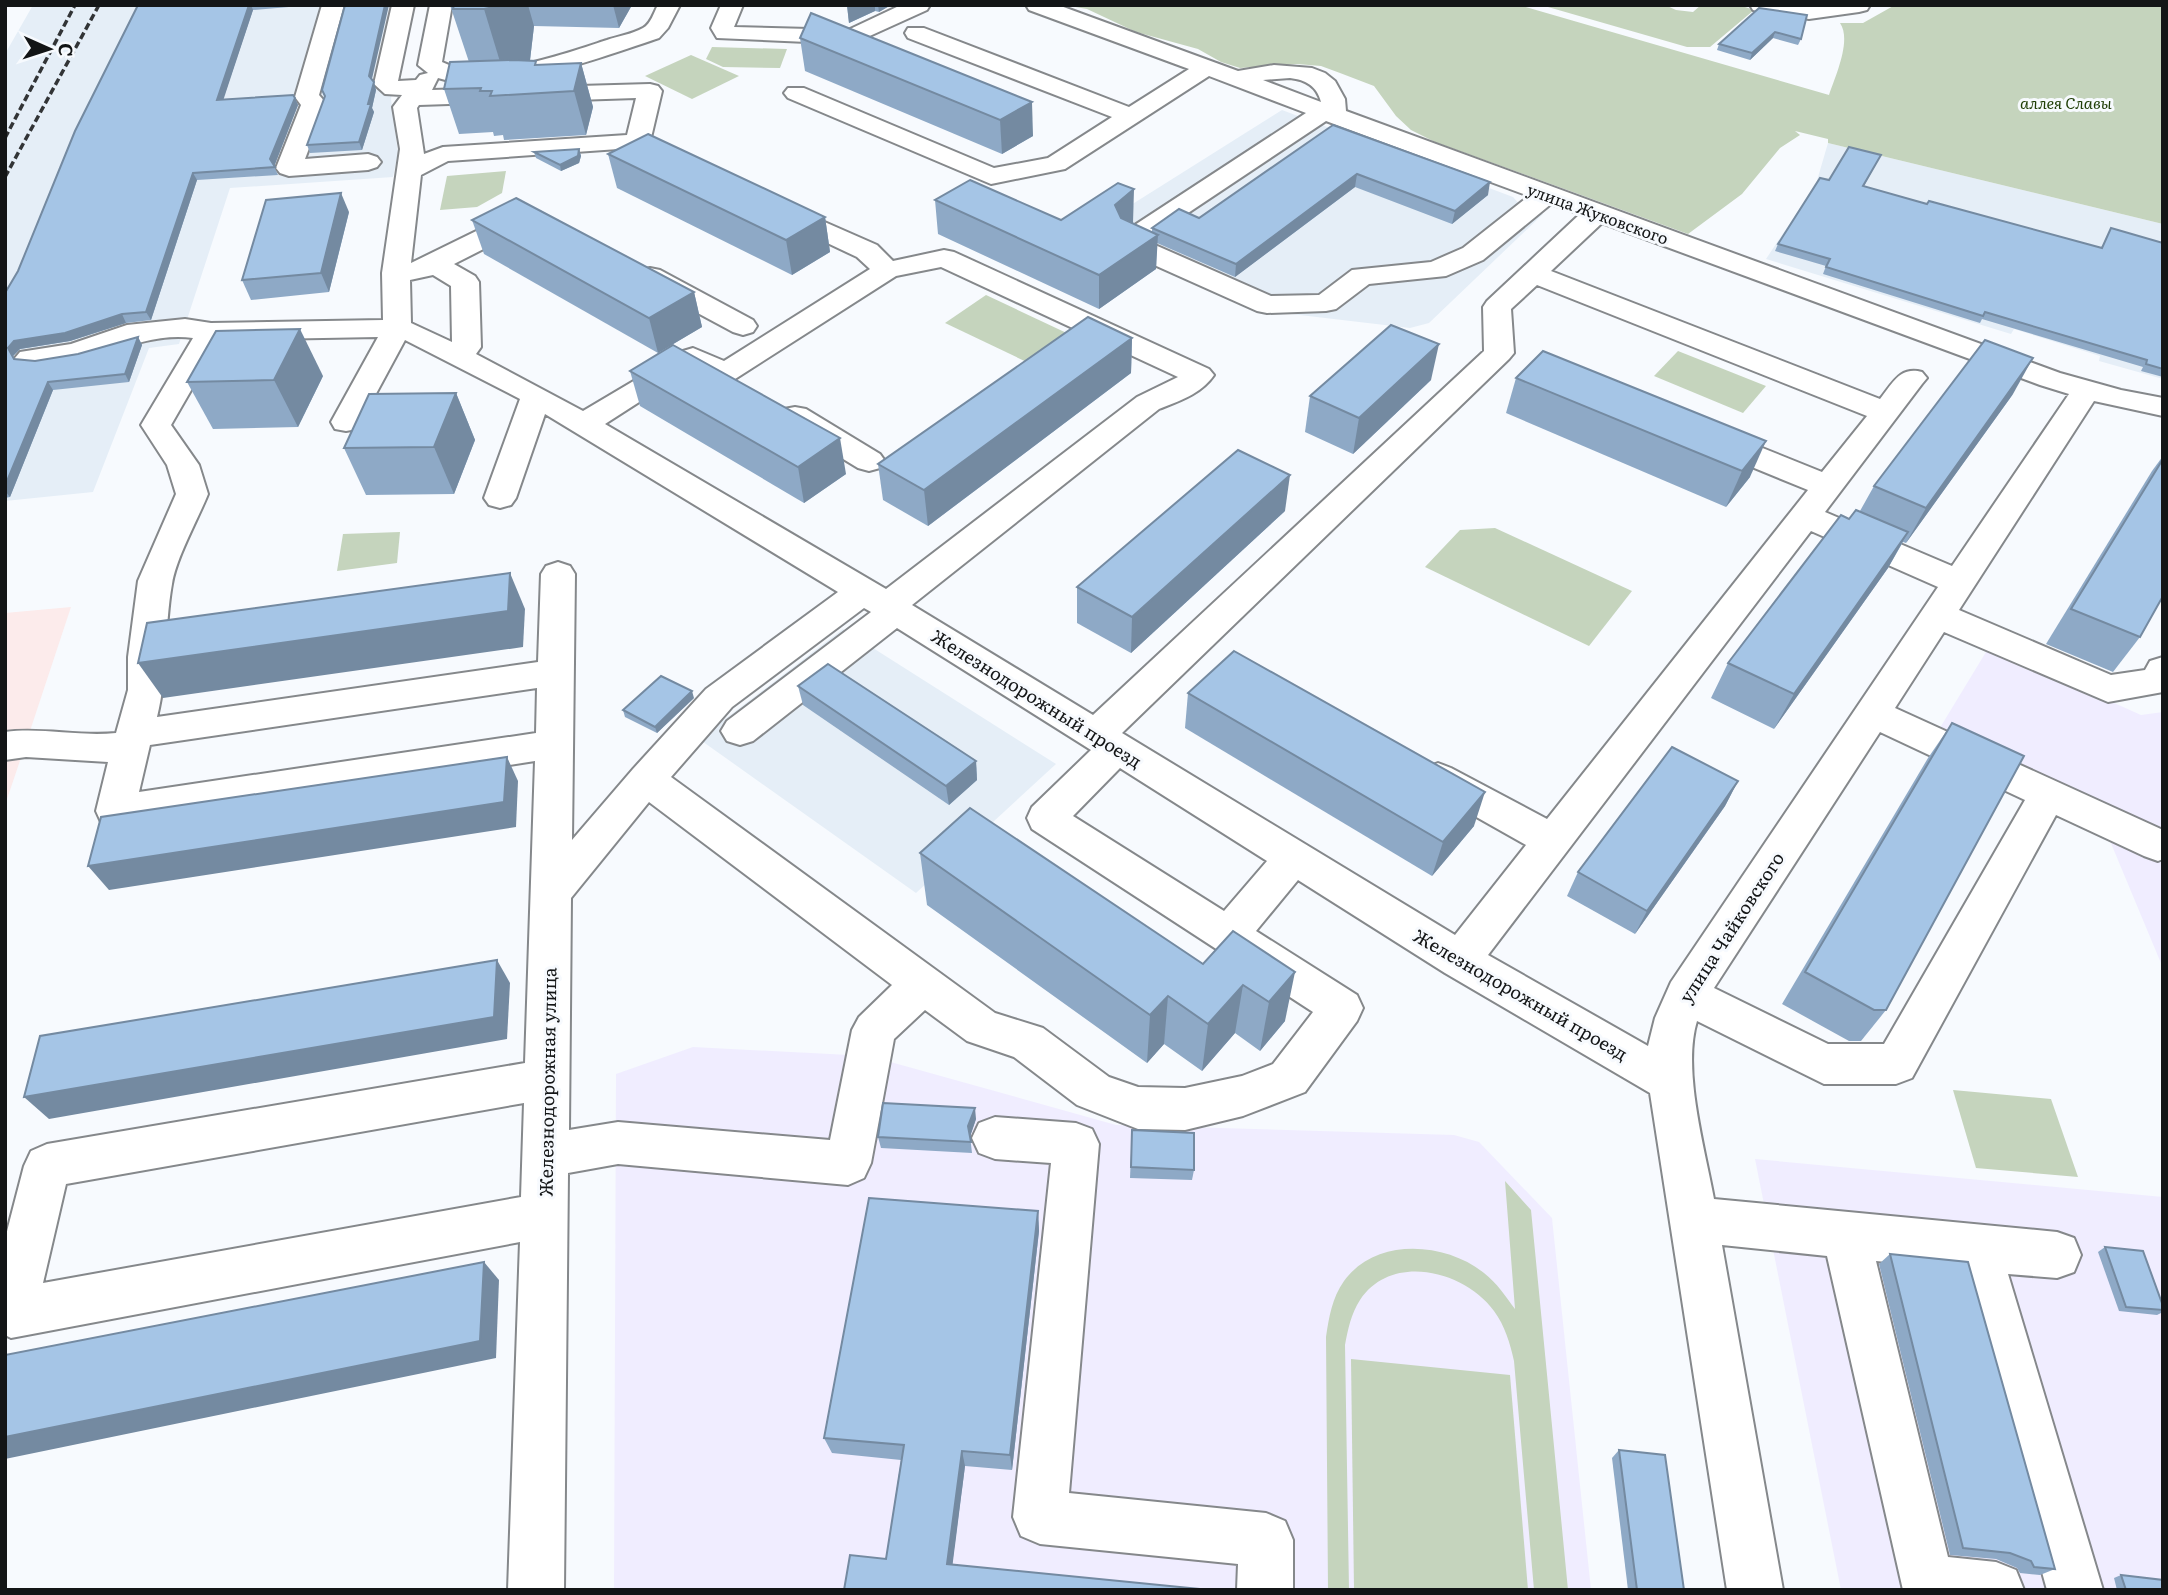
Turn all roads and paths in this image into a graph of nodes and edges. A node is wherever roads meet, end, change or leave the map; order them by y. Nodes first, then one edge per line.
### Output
1 (333, 5) edge
2 (403, 5) edge
3 (441, 5) edge
4 (669, 5) edge
5 (732, 5) edge
6 (919, 5) edge
7 (1037, 5) edge
8 (1761, 5) edge
9 (1859, 5) edge
10 (916, 33) dead end
11 (1206, 68) junction
12 (424, 85) junction
13 (796, 93) dead end
14 (1329, 114) junction
15 (1131, 116) junction
16 (638, 142) junction
17 (665, 155) edge
18 (368, 162) dead end
19 (410, 171) junction
20 (1547, 194) junction
21 (754, 197) edge
22 (1597, 213) junction
23 (554, 226) edge
24 (625, 263) edge
25 (434, 264) junction
26 (887, 270) junction
27 (396, 273) junction
28 (1532, 273) junction
29 (397, 328) junction
30 (211, 332) junction
31 (454, 354) junction
32 (693, 357) junction
33 (30, 358) edge
34 (1912, 378) dead end
35 (747, 386) junction
36 (2086, 390) junction
37 (536, 396) junction
38 (2163, 407) edge
39 (1885, 412) junction
40 (346, 422) dead end
41 (582, 425) junction
42 (1689, 430) edge
43 (869, 461) dead end
44 (1828, 486) junction
45 (500, 498) dead end
46 (1804, 516) junction
47 (558, 574) dead end
48 (1960, 583) junction
49 (882, 603) junction
50 (1938, 615) junction
51 (1194, 642) junction
52 (1230, 662) edge
53 (556, 672) junction
54 (2161, 677) edge
55 (1872, 713) junction
56 (740, 731) dead end
57 (133, 739) junction
58 (1107, 741) junction
59 (555, 744) junction
60 (5, 746) edge
61 (1409, 762) edge
62 (646, 779) junction
63 (2048, 794) junction
64 (1552, 841) junction
65 (2161, 850) edge
66 (1294, 857) junction
67 (551, 894) junction
68 (1228, 935) junction
69 (1460, 960) junction
70 (923, 984) junction
71 (1686, 995) junction
72 (547, 1079) junction
73 (1671, 1082) junction
74 (995, 1138) dead end
75 (545, 1155) junction
76 (544, 1215) junction
77 (1695, 1220) junction
78 (1846, 1235) junction
79 (1976, 1247) junction
80 (2057, 1255) dead end
81 (536, 1590) edge
82 (1265, 1590) edge
83 (1755, 1590) edge
84 (1996, 1590) edge
85 (2075, 1590) edge

1 - 18 street
2 - 12 street
3 - 12 street
4 - 12 street
5 - 6 street
7 - 11 street, улица Жуковского
8 - 9 street
10 - 15 street
11 - 14 street, улица Жуковского
11 - 15 street
12 - 16 street
12 - 19 street
13 - 15 street
14 - 20 street, улица Жуковского
14 - 20 street
16 - 17 street
16 - 19 street
19 - 27 street
20 - 22 street, улица Жуковского
21 - 26 street
22 - 28 street
22 - 36 street, улица Жуковского
23 - 25 street
24 - 32 street
25 - 27 street
25 - 31 street
26 - 35 street
26 - 49 street
27 - 29 street
28 - 39 street
28 - 51 street
29 - 30 street
29 - 31 street, Железнодорожный проезд
29 - 40 street
30 - 33 street
30 - 57 street
31 - 37 street, Железнодорожный проезд
32 - 35 street
32 - 41 street
34 - 39 street
35 - 43 street
36 - 38 street, улица Жуковского
36 - 48 street, улица Чайковского
37 - 41 street, Железнодорожный проезд
37 - 45 street
39 - 44 street
41 - 49 street, Железнодорожный проезд
42 - 44 street
44 - 46 street
46 - 48 street
46 - 64 street
47 - 53 street, Железнодорожная улица
48 - 50 street, улица Чайковского
49 - 56 street
49 - 58 street, Железнодорожный проезд
49 - 62 street
50 - 54 street
50 - 55 street, улица Чайковского
51 - 52 street
51 - 58 street
53 - 57 street
53 - 59 street, Железнодорожная улица
55 - 63 street
55 - 71 street, улица Чайковского
57 - 59 street
57 - 60 street
58 - 66 street, Железнодорожный проезд
58 - 68 street
59 - 67 street, Железнодорожная улица
61 - 64 street
62 - 67 street
62 - 70 street
63 - 65 street
63 - 71 street
64 - 69 street
66 - 68 street
66 - 69 street, Железнодорожный проезд
67 - 72 street, Железнодорожная улица
68 - 70 street
69 - 73 street, Железнодорожный проезд
70 - 75 street
71 - 73 street, улица Чайковского
72 - 75 street, Железнодорожная улица
72 - 76 street
73 - 77 street, улица Чайковского
74 - 82 street
75 - 76 street, Железнодорожная улица
76 - 81 street, Железнодорожная улица
77 - 78 street
77 - 83 street, улица Чайковского
78 - 79 street
78 - 84 street
79 - 80 street
79 - 85 street

